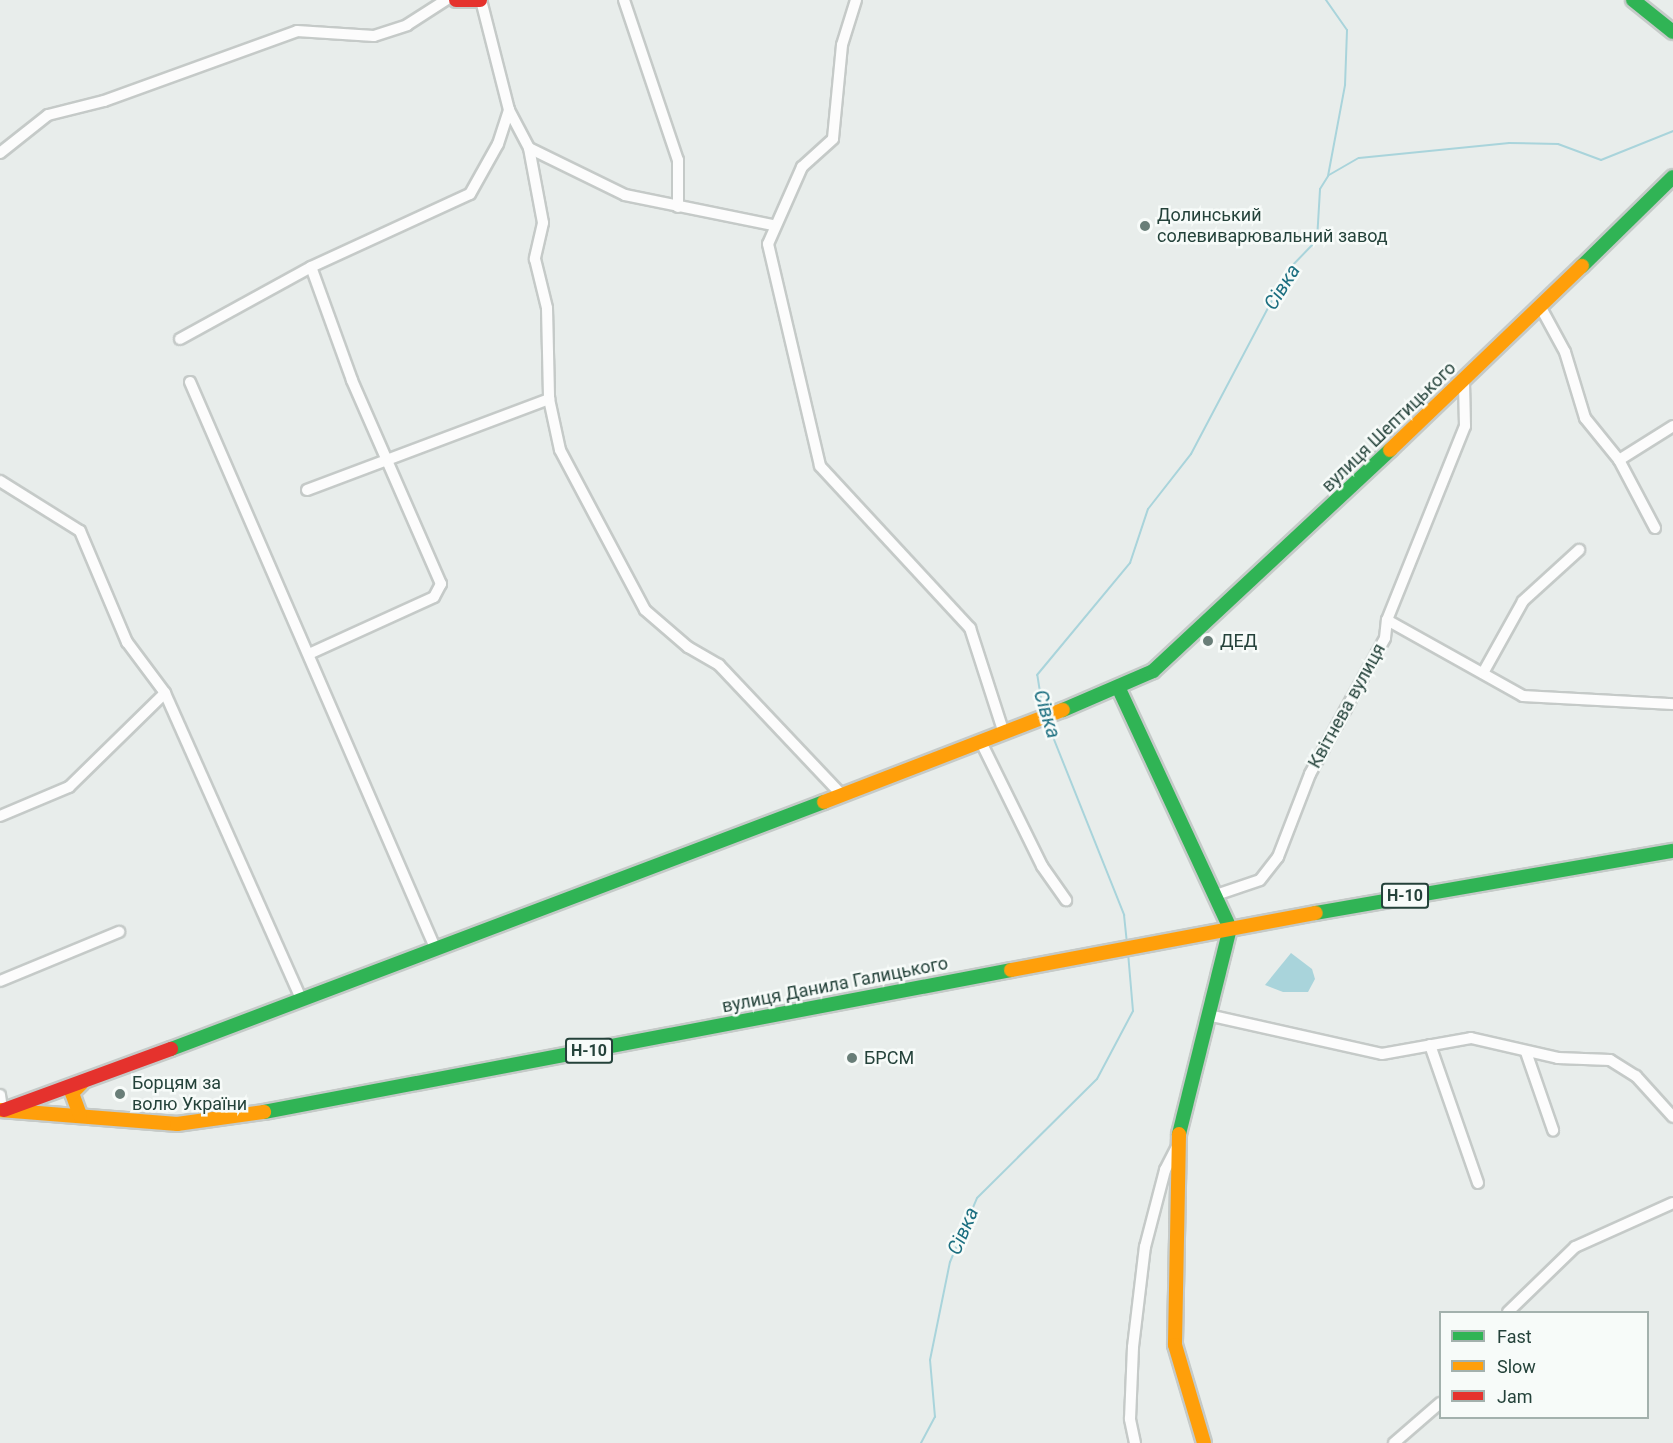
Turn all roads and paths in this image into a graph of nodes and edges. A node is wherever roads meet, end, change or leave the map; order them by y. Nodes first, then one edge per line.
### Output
1 (446, 0) edge
2 (456, 0) edge
3 (481, 0) edge
4 (624, 0) edge
5 (856, 0) edge
6 (1633, 0) edge
7 (1673, 32) edge
8 (509, 110) junction
9 (529, 148) junction
10 (0, 153) edge
11 (1673, 177) edge
12 (678, 207) junction
13 (772, 225) junction
14 (311, 267) junction
15 (1540, 306) junction
16 (180, 339) dead end
17 (1464, 381) junction
18 (190, 382) dead end
19 (549, 399) junction
20 (1673, 426) edge
21 (386, 460) junction
22 (1619, 460) junction
23 (0, 481) edge
24 (307, 490) dead end
25 (1655, 528) dead end
26 (1579, 550) dead end
27 (1387, 620) junction
28 (309, 654) junction
29 (1483, 673) junction
30 (1119, 689) junction
31 (165, 693) junction
32 (1673, 704) edge
33 (1004, 733) junction
34 (981, 742) junction
35 (842, 795) junction
36 (0, 816) edge
37 (1673, 851) edge
38 (1216, 895) junction
39 (1066, 900) dead end
40 (1230, 928) junction
41 (119, 932) dead end
42 (436, 950) junction
43 (0, 981) edge
44 (302, 1001) junction
45 (1208, 1015) junction
46 (1430, 1045) junction
47 (1526, 1052) junction
48 (82, 1083) junction
49 (0, 1095) edge
50 (1, 1110) edge
51 (80, 1115) junction
52 (1673, 1117) edge
53 (1552, 1131) dead end
54 (1179, 1141) junction
55 (1478, 1183) dead end
56 (1673, 1203) edge
57 (1509, 1311) edge
58 (1439, 1404) edge
59 (1135, 1443) edge
60 (1204, 1443) edge
61 (1394, 1443) edge

1 - 10 street
2 - 3 street
3 - 8 street
4 - 12 street
5 - 13 street
6 - 7 street
8 - 9 street
8 - 14 street
9 - 12 street
9 - 19 street
11 - 15 street, вулиця Шептицького
12 - 13 street
13 - 33 street
14 - 16 street
14 - 21 street
15 - 17 street, вулиця Шептицького
15 - 22 street
17 - 27 street, Квітнева вулиця
17 - 30 street, вулиця Шептицького
18 - 28 street
19 - 21 street
19 - 35 street
20 - 22 street
21 - 24 street
21 - 28 street
22 - 25 street
23 - 31 street
26 - 29 street
27 - 29 street
27 - 38 street, Квітнева вулиця
28 - 42 street
29 - 32 street
30 - 33 street, вулиця Шептицького
30 - 38 street
31 - 36 street
31 - 44 street
33 - 34 street, вулиця Шептицького
34 - 35 street, вулиця Шептицького
34 - 39 street
35 - 42 street, вулиця Шептицького
37 - 40 street, вулиця Данила Галицького / Н-10
38 - 40 street
40 - 45 street
40 - 51 street, вулиця Данила Галицького / Н-10
41 - 43 street
42 - 44 street, вулиця Шептицького
44 - 48 street, вулиця Шептицького
45 - 46 street
45 - 54 street
46 - 47 street
46 - 55 street
47 - 52 street
47 - 53 street
48 - 50 street, вулиця Шептицького
48 - 51 street
49 - 50 street
50 - 51 street, вулиця Данила Галицького / Н-10
54 - 59 street
54 - 60 street
56 - 57 street
58 - 61 street

